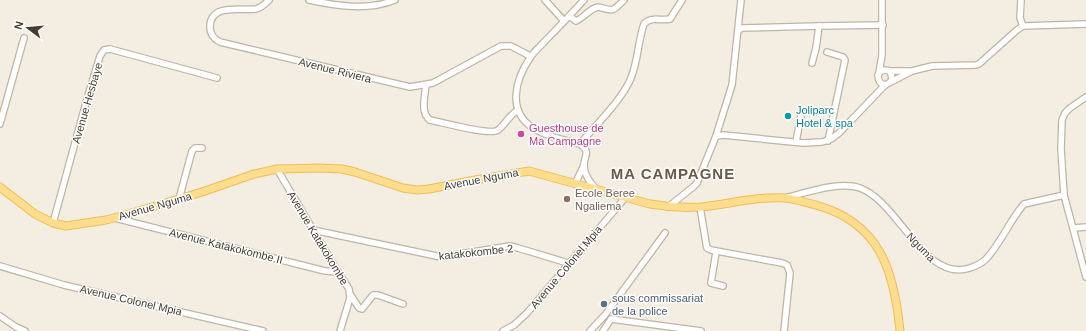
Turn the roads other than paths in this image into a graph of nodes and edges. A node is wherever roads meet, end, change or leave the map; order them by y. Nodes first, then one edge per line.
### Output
1 (269, 0) edge
2 (309, 0) edge
3 (395, 0) edge
4 (545, 0) edge
5 (584, 0) edge
6 (624, 0) edge
7 (682, 0) edge
8 (741, 0) edge
9 (882, 0) edge
10 (1021, 0) edge
11 (569, 16) junction
12 (564, 21) junction
13 (1086, 24) edge
14 (883, 25) junction
15 (819, 26) junction
16 (1023, 26) junction
17 (738, 32) junction
18 (24, 38) dead end
19 (827, 52) dead end
20 (882, 55) junction
21 (530, 56) junction
22 (812, 63) dead end
23 (888, 71) junction
24 (912, 71) junction
25 (878, 75) junction
26 (217, 78) dead end
27 (891, 81) junction
28 (885, 84) junction
29 (426, 85) junction
30 (872, 97) junction
31 (1086, 97) edge
32 (518, 110) junction
33 (801, 116) dead end
34 (0, 124) edge
35 (716, 136) junction
36 (828, 141) junction
37 (796, 142) junction
38 (580, 144) junction
39 (202, 148) dead end
40 (584, 166) junction
41 (278, 169) junction
42 (575, 184) junction
43 (0, 187) edge
44 (596, 189) junction
45 (1064, 195) junction
46 (625, 198) junction
47 (786, 198) junction
48 (179, 199) junction
49 (668, 206) junction
50 (700, 207) junction
51 (114, 218) junction
52 (53, 223) junction
53 (1074, 228) junction
54 (1086, 228) edge
55 (313, 230) junction
56 (665, 233) dead end
57 (716, 252) junction
58 (568, 263) junction
59 (0, 266) edge
60 (338, 272) junction
61 (1086, 277) edge
62 (723, 286) dead end
63 (350, 294) junction
64 (403, 304) dead end
65 (605, 315) junction
66 (0, 316) edge
67 (611, 319) junction
68 (510, 329) edge
69 (691, 330) edge
70 (25, 331) edge
71 (263, 331) edge
72 (340, 331) edge
73 (503, 331) edge
74 (590, 331) edge
75 (603, 331) edge
76 (701, 331) edge
77 (784, 331) edge
78 (900, 331) edge

1 - 29 street, Avenue Riviera
2 - 3 street
4 - 12 street
5 - 11 street
6 - 11 street
7 - 38 street
8 - 17 street
9 - 14 street
10 - 16 street
11 - 12 street
12 - 21 street
13 - 16 street
14 - 15 street
14 - 20 street
15 - 17 street
15 - 22 street
16 - 24 street
17 - 35 street
18 - 34 street
19 - 36 street
20 - 23 street
20 - 25 street
21 - 29 street, Avenue Riviera
21 - 32 street
23 - 24 street
23 - 25 street
23 - 27 street
24 - 27 street
25 - 28 street
25 - 30 street
26 - 52 street, Avenue Hesbaye
27 - 28 street
28 - 30 street
29 - 32 street
30 - 36 street
31 - 45 street
32 - 38 street
33 - 37 street
35 - 37 street
35 - 49 street
36 - 37 street
38 - 40 street
39 - 48 street
40 - 42 street
40 - 44 street
41 - 42 main road, Avenue Nguma
41 - 48 main road, Avenue Nguma
41 - 55 street, Avenue Katakokombe
42 - 44 main road, Avenue Nguma
43 - 52 main road, Avenue Nguma
44 - 46 main road, Avenue Nguma
45 - 47 street, Nguma
45 - 53 street
46 - 49 main road, Avenue Nguma
46 - 58 street, Avenue Colonel Mpia
47 - 50 main road, Avenue Nguma
47 - 78 main road, Avenue Nguma
48 - 51 main road, Avenue Nguma
49 - 50 main road, Avenue Nguma
50 - 57 street
51 - 52 main road, Avenue Nguma
51 - 60 street, Avenue Katakokombe II
53 - 54 street
53 - 61 street
55 - 58 street, katakokombe 2
55 - 60 street, Avenue Katakokombe
56 - 65 street
57 - 62 street
57 - 77 street
58 - 68 street, Avenue Colonel Mpia
59 - 71 street, Avenue Colonel Mpia
60 - 63 street, Avenue Katakokombe
63 - 64 street
63 - 72 street, Avenue Katakokombe
65 - 67 street
65 - 74 street
66 - 70 street
67 - 69 street
67 - 75 street
68 - 73 street, Avenue Colonel Mpia
69 - 76 street

